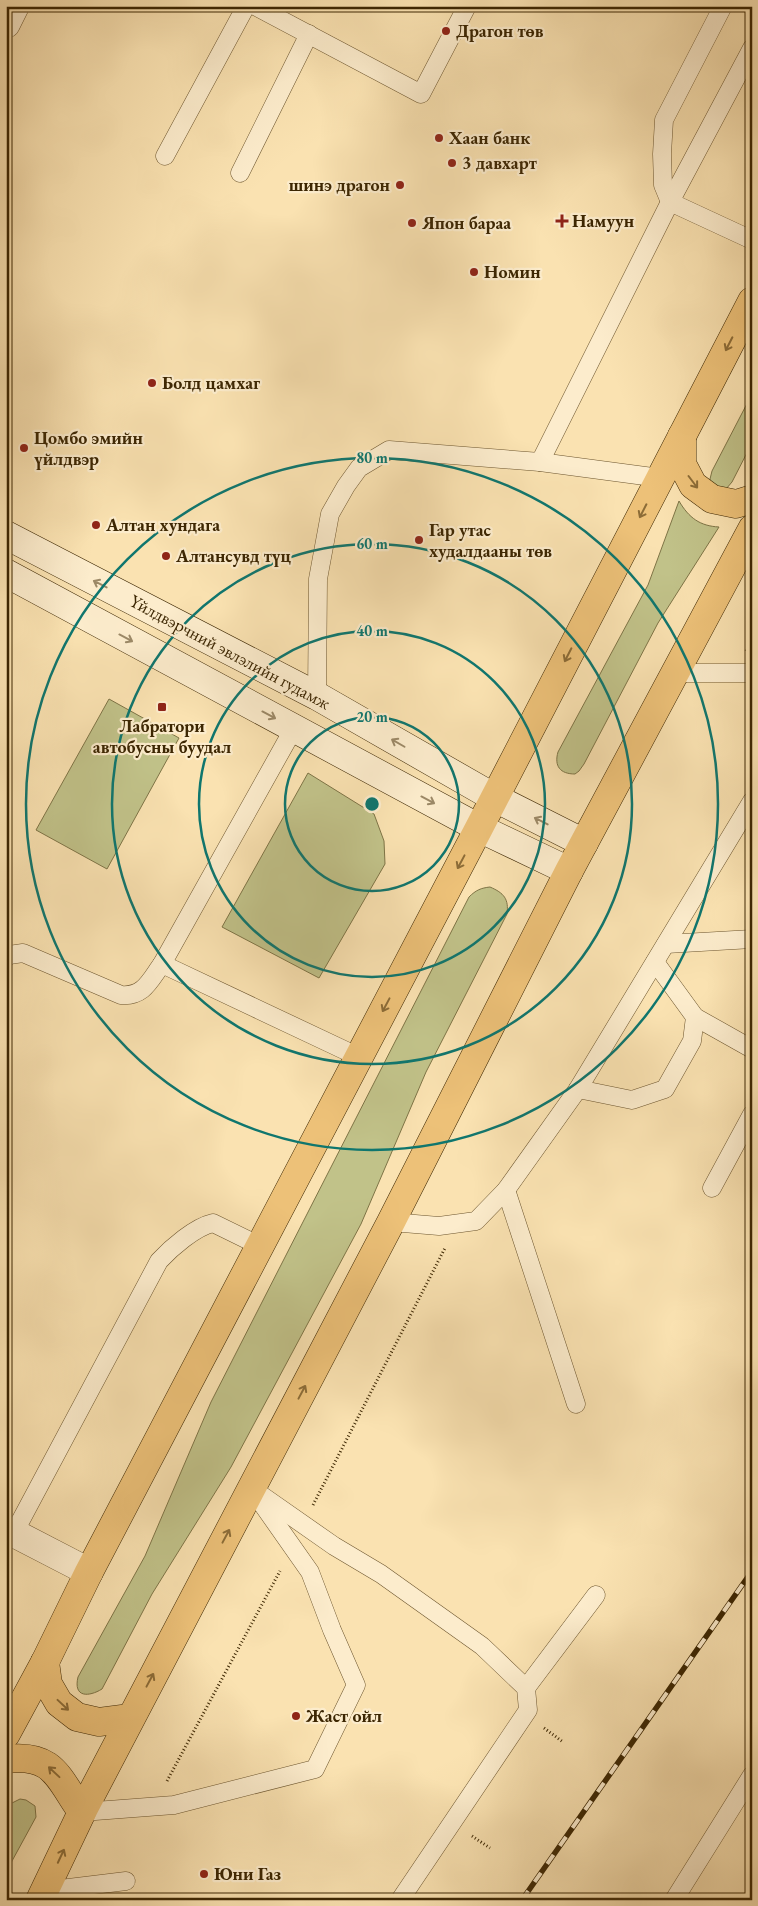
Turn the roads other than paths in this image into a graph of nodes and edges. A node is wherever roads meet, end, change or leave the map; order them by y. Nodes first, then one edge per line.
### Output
1 (15, 6) edge
2 (246, 6) edge
3 (255, 6) edge
4 (467, 6) edge
5 (723, 6) edge
6 (6, 24) edge
7 (310, 34) junction
8 (752, 48) edge
9 (165, 156) dead end
10 (240, 173) dead end
11 (670, 202) junction
12 (752, 240) edge
13 (752, 301) edge
14 (682, 436) junction
15 (540, 462) junction
16 (660, 478) junction
17 (752, 500) edge
18 (752, 529) edge
19 (6, 536) edge
20 (6, 573) edge
21 (675, 673) junction
22 (752, 673) edge
23 (317, 696) junction
24 (294, 728) junction
25 (495, 798) junction
26 (752, 801) edge
27 (479, 828) junction
28 (584, 843) junction
29 (569, 871) junction
30 (752, 939) edge
31 (666, 944) junction
32 (6, 958) edge
33 (655, 962) junction
34 (162, 964) junction
35 (695, 1017) junction
36 (752, 1049) edge
37 (359, 1057) junction
38 (578, 1089) junction
39 (752, 1114) edge
40 (712, 1188) dead end
41 (506, 1190) junction
42 (391, 1222) junction
43 (260, 1246) junction
44 (576, 1404) dead end
45 (251, 1488) junction
46 (10, 1531) edge
47 (89, 1572) junction
48 (596, 1594) dead end
49 (45, 1662) junction
50 (526, 1688) junction
51 (130, 1718) junction
52 (6, 1734) edge
53 (6, 1759) edge
54 (752, 1775) edge
55 (82, 1812) junction
56 (126, 1881) dead end
57 (42, 1895) edge
58 (400, 1900) edge
59 (674, 1900) edge

1 - 6 main road
2 - 9 lane
3 - 7 lane
4 - 7 lane
5 - 11 lane
7 - 10 lane
8 - 11 lane
11 - 12 lane
11 - 15 lane
13 -> 14 highway
14 - 16 highway
14 -> 17 highway
15 - 16 lane
15 - 23 lane
16 -> 25 highway
18 - 21 highway
23 -> 19 main road, Үйлдвэрчний эвлэлийн гудамж
20 -> 24 main road, Үйлдвэрчний эвлэлийн гудамж
21 - 22 lane
21 - 28 highway
25 -> 23 main road, Үйлдвэрчний эвлэлийн гудамж
24 -> 27 main road, Үйлдвэрчний эвлэлийн гудамж
24 - 34 lane
25 - 27 highway
28 -> 25 main road, Үйлдвэрчний эвлэлийн гудамж
26 - 31 lane
27 - 29 main road, Үйлдвэрчний эвлэлийн гудамж
27 -> 37 highway
28 - 29 highway
29 - 42 highway
30 - 31 lane
31 - 33 lane
32 - 34 lane
33 - 35 lane
33 - 38 lane
34 - 37 lane
35 - 36 lane
35 - 38 lane
37 - 43 highway
38 - 41 lane
39 - 40 lane
41 - 42 lane
41 - 44 lane
45 -> 42 highway
43 - 46 lane
43 - 47 highway
45 - 50 lane
51 -> 45 highway
45 - 55 lane
46 - 47 main road
47 - 49 highway
48 - 50 lane
49 -> 51 highway
49 - 52 highway
50 - 58 lane
51 - 55 highway
55 -> 53 highway
54 - 59 lane
57 -> 55 highway
56 - 57 lane

